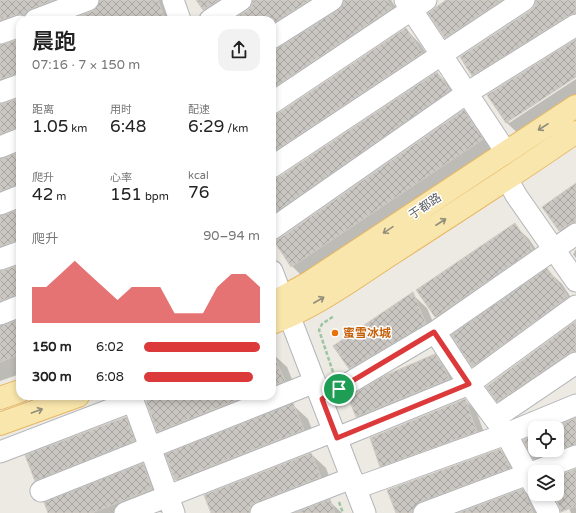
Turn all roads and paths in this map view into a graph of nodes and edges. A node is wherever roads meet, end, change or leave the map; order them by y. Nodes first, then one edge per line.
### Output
1 (88, 0) edge
2 (172, 0) edge
3 (241, 0) edge
4 (332, 0) edge
5 (524, 0) edge
6 (414, 3) edge
7 (46, 16) edge
8 (178, 16) edge
9 (216, 16) edge
10 (576, 25) edge
11 (16, 27) edge
12 (0, 33) edge
13 (276, 35) edge
14 (441, 55) junction
15 (16, 86) edge
16 (0, 92) edge
17 (466, 93) junction
18 (276, 100) edge
19 (576, 106) edge
20 (576, 132) edge
21 (16, 141) edge
22 (0, 147) edge
23 (506, 152) junction
24 (276, 164) edge
25 (507, 179) junction
26 (16, 198) edge
27 (0, 204) edge
28 (276, 226) edge
29 (576, 234) edge
30 (555, 249) junction
31 (16, 253) edge
32 (0, 259) edge
33 (576, 281) edge
34 (276, 293) edge
35 (576, 306) edge
36 (16, 308) edge
37 (279, 309) edge
38 (339, 313) dead end
39 (0, 314) edge
40 (434, 332) junction
41 (576, 363) edge
42 (469, 384) junction
43 (326, 390) junction
44 (16, 392) edge
45 (0, 398) edge
46 (67, 400) edge
47 (576, 405) edge
48 (0, 424) edge
49 (500, 426) junction
50 (335, 435) junction
51 (150, 448) junction
52 (0, 452) edge
53 (576, 456) edge
54 (560, 465) edge
55 (528, 476) edge
56 (528, 482) edge
57 (354, 483) junction
58 (40, 491) dead end
59 (543, 501) edge
60 (171, 505) edge
61 (125, 513) edge
62 (261, 513) edge
63 (365, 513) edge
64 (424, 513) edge
65 (549, 513) edge

1 - 7 street
2 - 8 street
3 - 9 street
4 - 13 street
5 - 14 street
6 - 14 street
6 - 18 street
10 - 17 street
11 - 12 street
14 - 17 street
14 - 24 street
15 - 16 street
17 - 23 street
17 - 28 street
19 -> 23 main road, 于都路
20 - 25 main road, 于都路
21 - 22 street
23 -> 37 main road, 于都路
25 - 30 street
37 -> 25 main road, 于都路
26 - 27 street
29 - 30 street
30 - 33 street
30 - 40 street
31 - 32 street
34 - 37 street
35 - 42 street
36 - 39 street
37 - 43 street
38 - 43 path
40 - 42 street
40 - 43 street
41 - 49 street
42 - 49 street
42 - 50 street
43 - 50 street
43 - 51 street
44 - 45 main road
48 -> 46 main road
47 - 49 street
49 - 55 street
49 - 57 street
50 - 57 street
50 - 60 street
51 - 52 street
51 - 58 street
51 - 60 street
53 - 54 street
56 - 64 street
57 - 62 street
57 - 63 street
59 - 65 street
60 - 61 street

